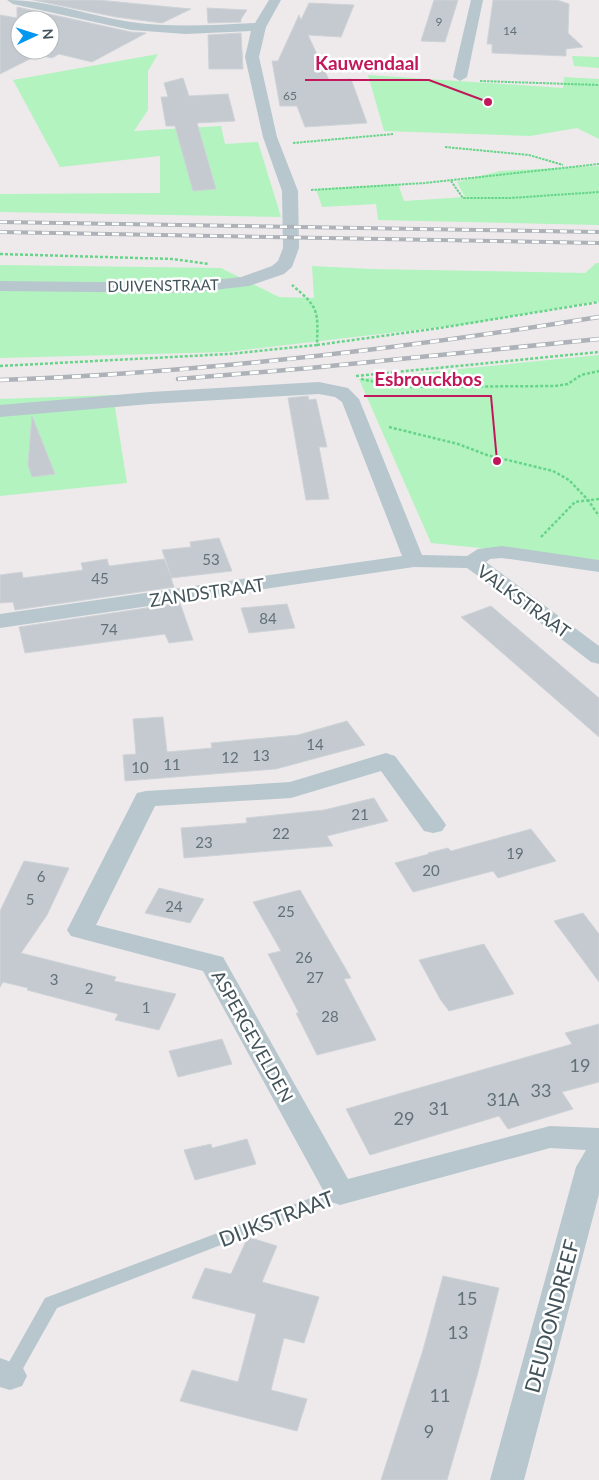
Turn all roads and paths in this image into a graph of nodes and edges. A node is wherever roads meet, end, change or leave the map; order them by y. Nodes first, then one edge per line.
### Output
1 (13, 0) edge
2 (73, 0) edge
3 (275, 0) edge
4 (478, 0) edge
5 (55, 10) edge
6 (60, 10) edge
7 (60, 11) edge
8 (259, 27) junction
9 (460, 77) joint
10 (599, 85) edge
11 (394, 134) dead end
12 (273, 144) junction
13 (445, 147) dead end
14 (599, 164) edge
15 (566, 166) junction
16 (450, 180) junction
17 (290, 191) junction
18 (599, 192) edge
19 (0, 254) edge
20 (278, 270) junction
21 (247, 281) junction
22 (0, 286) edge
23 (599, 302) edge
24 (317, 345) junction
25 (599, 352) edge
26 (0, 366) edge
27 (599, 371) edge
28 (0, 411) edge
29 (389, 427) dead end
30 (599, 499) edge
31 (588, 500) junction
32 (599, 516) edge
33 (528, 556) junction
34 (414, 561) junction
35 (472, 562) junction
36 (599, 566) edge
37 (0, 621) edge
38 (599, 657) edge
39 (434, 825) dead end
40 (599, 1139) edge
41 (599, 1153) edge
42 (340, 1193) junction
43 (5, 1374) edge
44 (508, 1480) edge

1 - 5 street
2 - 6 street
3 - 8 street
4 - 9 street
7 - 8 street
8 - 12 street
9 - 10 path
11 - 12 path
12 - 17 street
13 - 15 path
14 - 15 path
15 - 16 path
16 - 17 path
16 - 18 path
17 - 20 street
19 - 21 path
20 - 21 street, DUIVENSTRAAT
20 - 24 path
21 - 22 street, DUIVENSTRAAT
23 - 24 path
24 - 26 path
25 - 27 path
28 - 34 street
29 - 31 path
30 - 31 path
31 - 32 path
31 - 33 path
33 - 35 street
33 - 36 street
34 - 35 street, VALKSTRAAT
34 - 37 street, ZANDSTRAAT
35 - 38 street, VALKSTRAAT
39 - 42 street, ASPERGEVELDEN
40 - 42 street, DIJKSTRAAT
41 - 44 street, DEUDONDREEF
42 - 43 lane, DIJKSTRAAT

